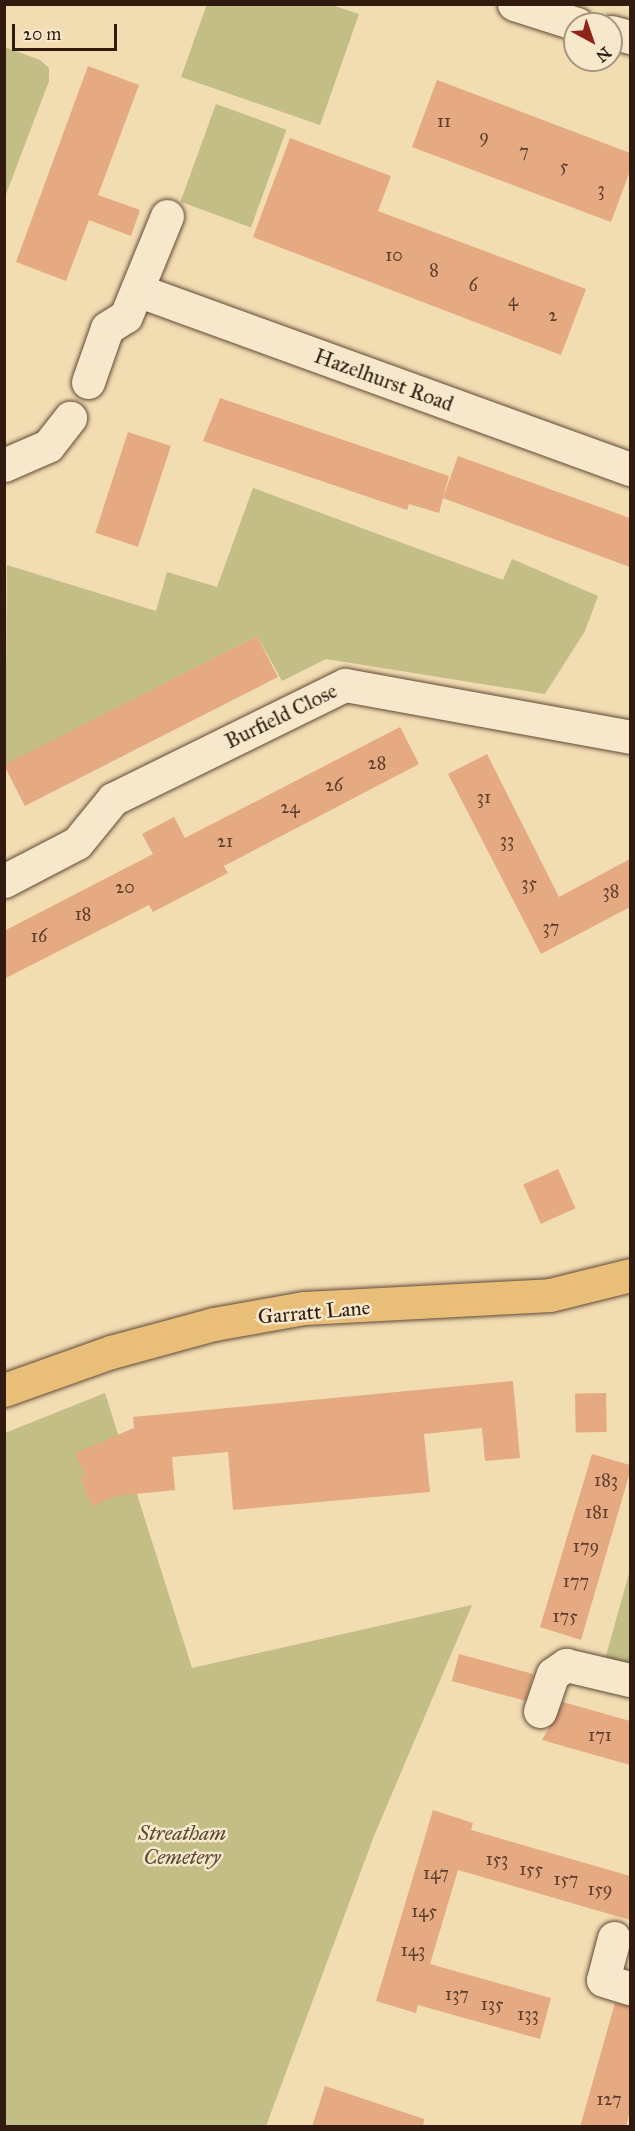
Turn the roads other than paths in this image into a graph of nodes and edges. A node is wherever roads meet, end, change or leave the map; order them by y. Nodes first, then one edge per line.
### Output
1 (514, 4) edge
2 (563, 19) edge
3 (167, 216) dead end
4 (137, 290) junction
5 (88, 382) dead end
6 (70, 418) dead end
7 (4, 465) edge
8 (630, 469) edge
9 (630, 737) edge
10 (4, 881) edge
11 (630, 1275) edge
12 (4, 1390) edge
13 (630, 1680) edge
14 (540, 1711) dead end
15 (614, 1938) dead end
16 (630, 1988) edge

1 - 2 street
3 - 4 street
4 - 5 street
4 - 8 street, Hazelhurst Road
6 - 7 street
9 - 10 street, Burfield Close
11 - 12 main road, Garratt Lane
13 - 14 street
15 - 16 street

